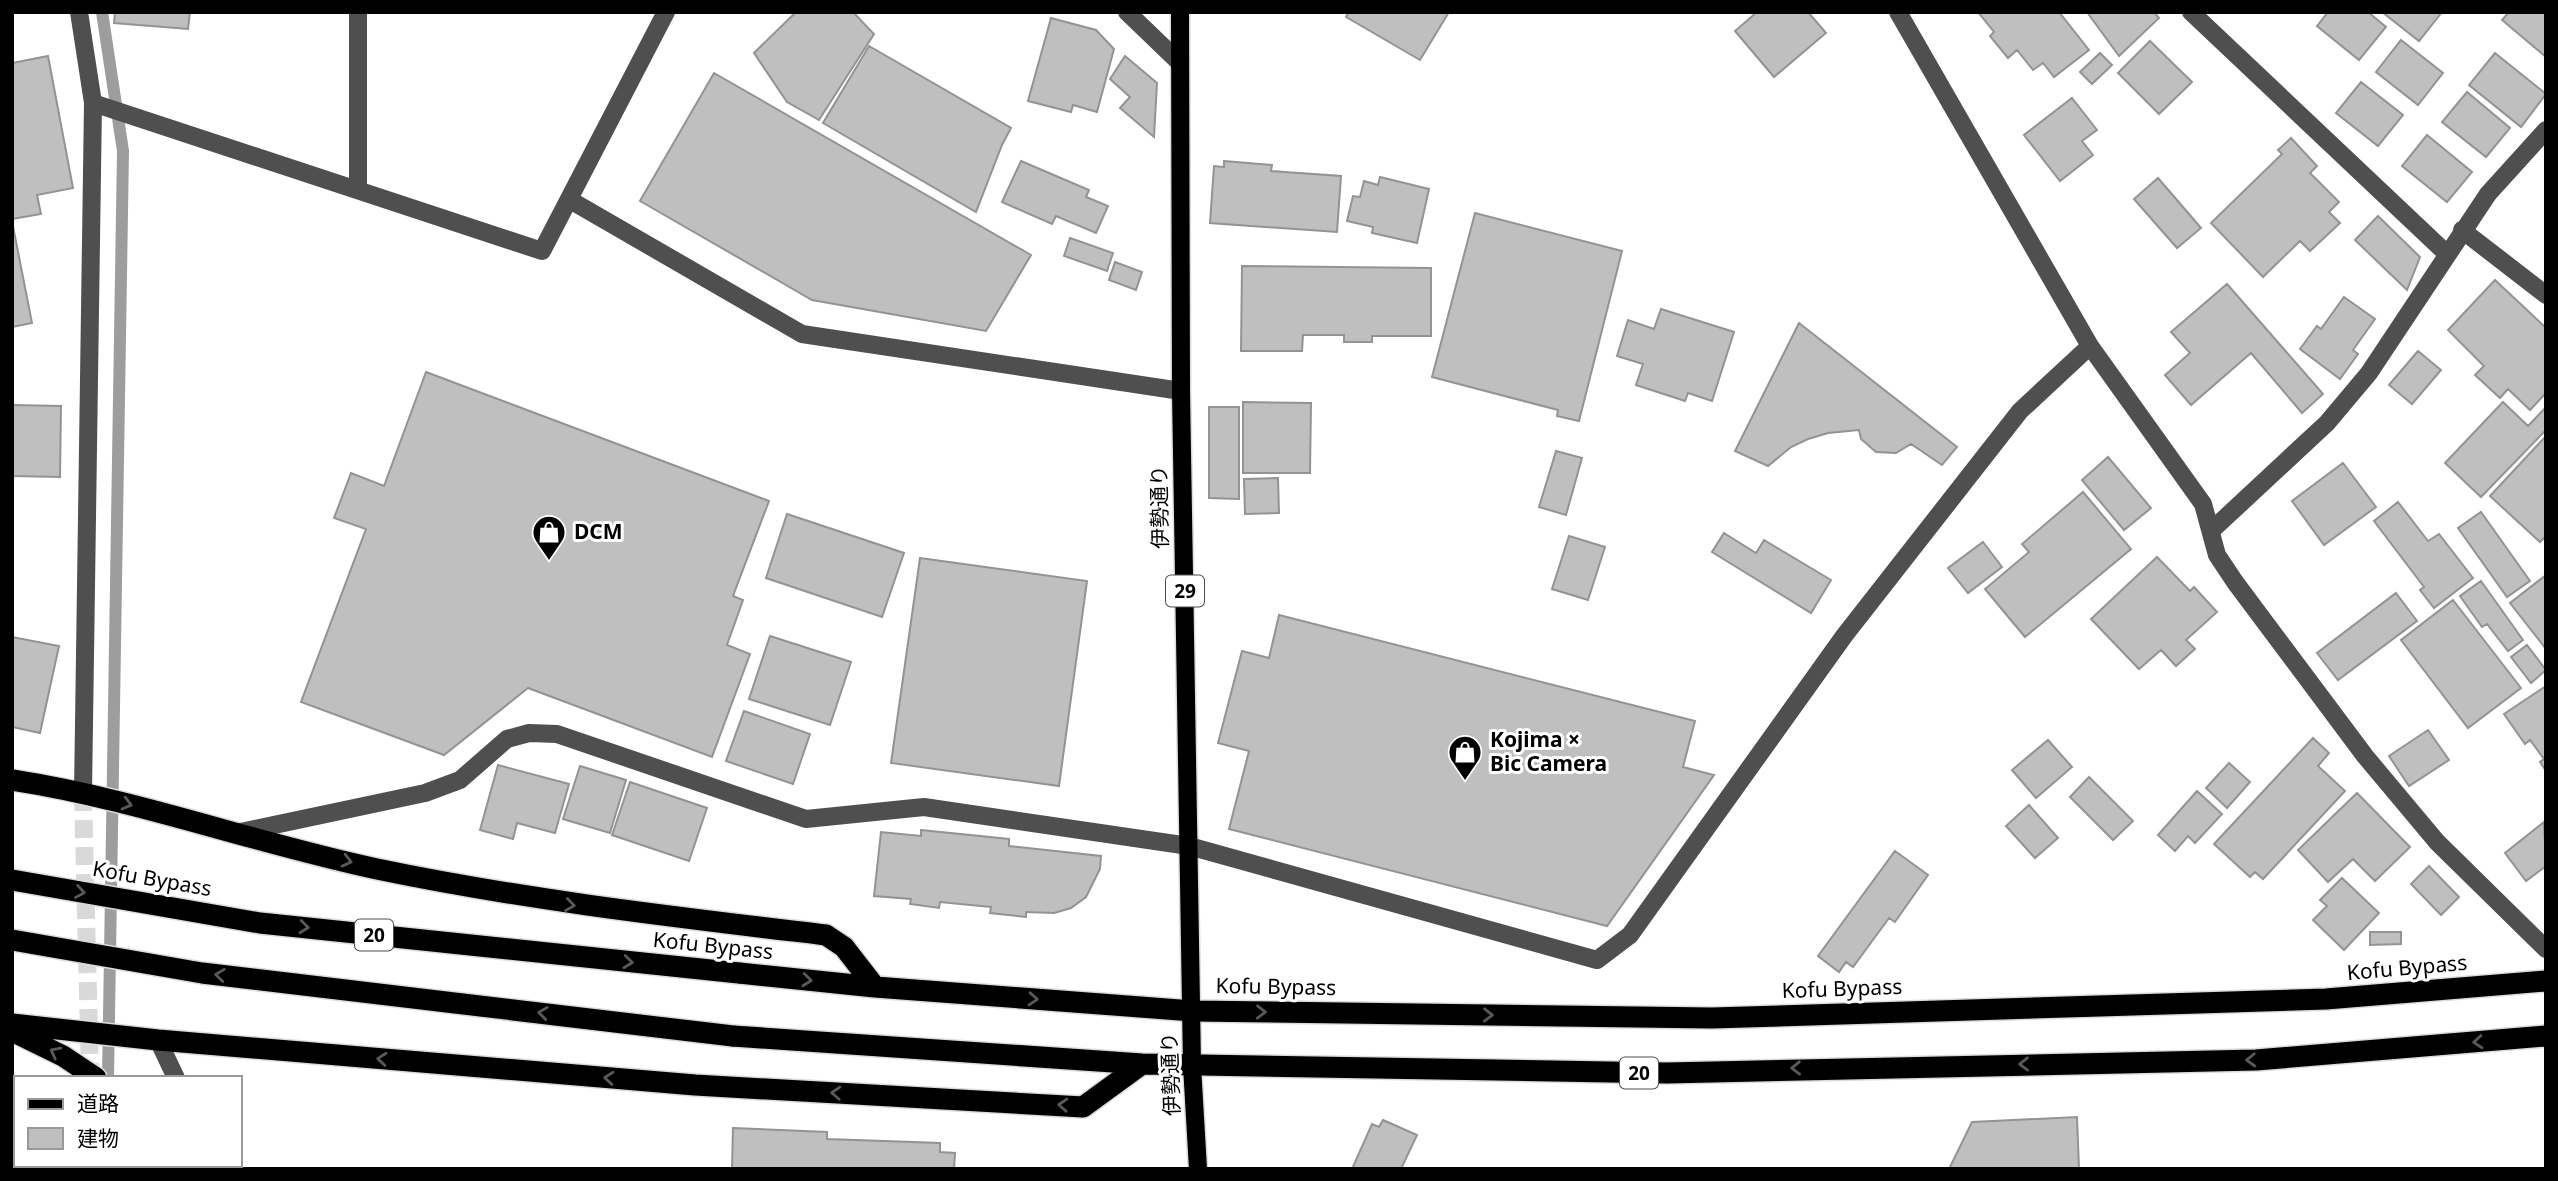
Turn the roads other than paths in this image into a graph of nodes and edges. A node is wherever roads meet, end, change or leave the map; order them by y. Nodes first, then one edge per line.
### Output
1 (79, 12) edge
2 (358, 12) edge
3 (666, 12) edge
4 (1127, 12) edge
5 (1180, 12) edge
6 (1898, 12) edge
7 (2192, 12) edge
8 (1180, 63) junction
9 (93, 103) junction
10 (2546, 130) edge
11 (358, 190) junction
12 (570, 200) junction
13 (2462, 230) junction
14 (2446, 253) junction
15 (2546, 295) edge
16 (2090, 346) junction
17 (1181, 391) junction
18 (2212, 530) junction
19 (12, 780) edge
20 (83, 793) junction
21 (236, 832) junction
22 (1189, 846) junction
23 (12, 880) edge
24 (12, 940) edge
25 (2546, 949) edge
26 (2546, 981) edge
27 (874, 987) junction
28 (1193, 1011) junction
29 (12, 1024) edge
30 (12, 1031) edge
31 (2546, 1036) edge
32 (158, 1040) junction
33 (1142, 1065) junction
34 (1192, 1066) junction
35 (93, 1076) edge
36 (175, 1076) edge
37 (1198, 1169) edge

1 - 9 street
2 - 11 street
3 - 12 street
4 - 8 street
5 - 8 main road, 伊勢通り / 29
6 - 16 street
7 - 14 street
8 - 17 main road, 伊勢通り / 29
9 - 11 street
9 - 20 street
10 - 13 street
11 - 12 street
12 - 17 street
13 - 14 street
13 - 15 street
14 - 18 street
16 - 18 street
16 - 22 street
17 - 22 main road, 伊勢通り / 29
18 - 25 street
19 - 20 highway
20 -> 21 highway
21 - 22 street
21 -> 27 highway
22 - 28 main road, 伊勢通り / 29
23 -> 27 highway, Kofu Bypass / 20, bridge
33 -> 24 highway, 20, bridge
28 -> 26 highway, Kofu Bypass / 20
27 -> 28 highway, Kofu Bypass / 20
28 - 34 main road, 伊勢通り / 29
29 - 32 highway
35 -> 30 highway
31 -> 34 highway, 20
33 -> 32 highway
32 - 36 street
33 - 34 highway, 20
34 - 37 main road, 伊勢通り / 29

